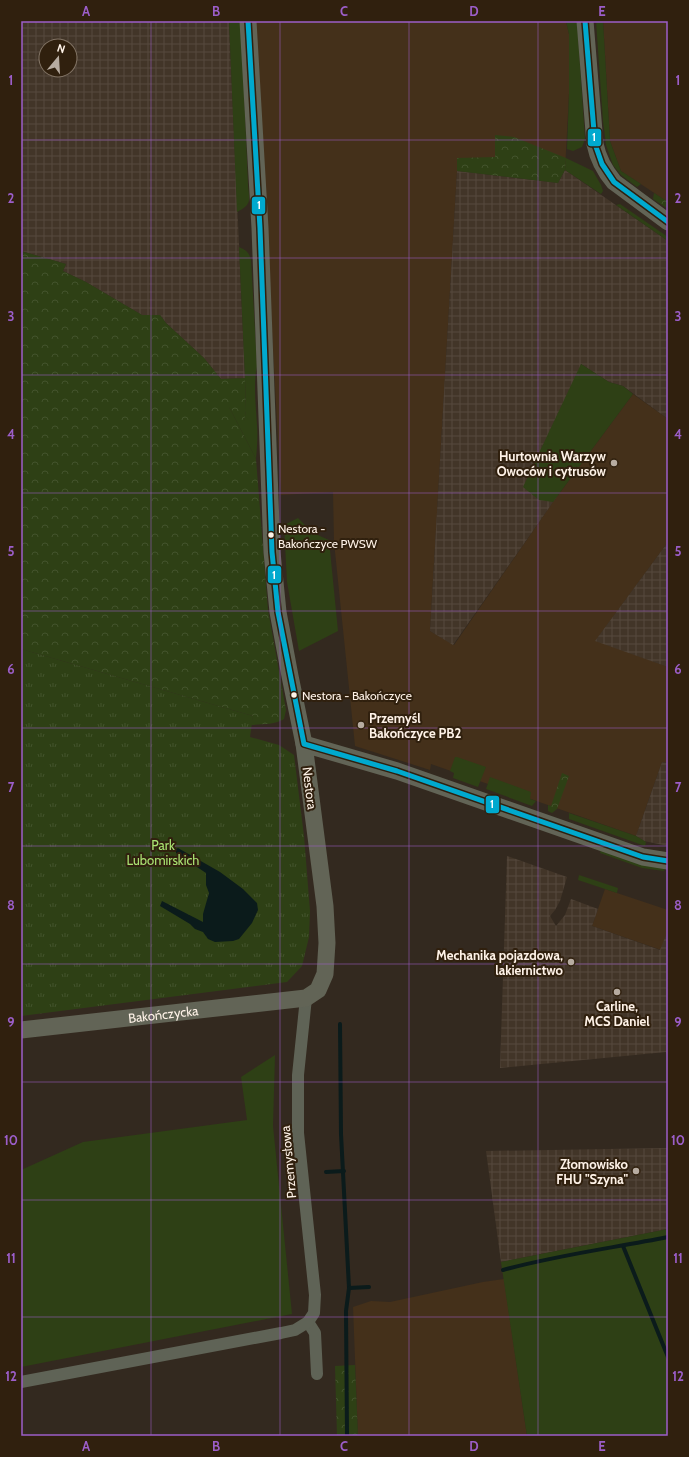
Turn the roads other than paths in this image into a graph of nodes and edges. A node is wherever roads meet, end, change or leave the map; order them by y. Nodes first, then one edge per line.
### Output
1 (248, 21) edge
2 (585, 21) edge
3 (668, 222) edge
4 (304, 744) junction
5 (668, 861) edge
6 (306, 998) junction
7 (21, 1030) edge
8 (308, 1322) junction
9 (317, 1374) dead end
10 (21, 1382) edge

1 - 4 street, Nestora
2 - 3 street
4 - 5 street
4 - 6 street, Nestora
6 - 7 street, Bakończycka
6 - 8 street, Przemysłowa
8 - 9 street
8 - 10 street

